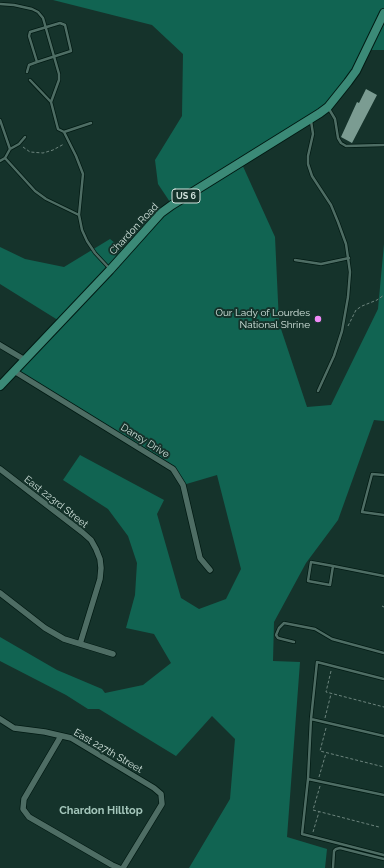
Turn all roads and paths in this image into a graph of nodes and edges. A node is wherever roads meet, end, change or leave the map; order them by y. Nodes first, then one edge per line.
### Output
1 (0, 4) edge
2 (384, 13) edge
3 (382, 23) edge
4 (45, 27) junction
5 (55, 57) junction
6 (37, 62) junction
7 (27, 72) dead end
8 (30, 80) dead end
9 (51, 102) junction
10 (328, 107) junction
11 (310, 119) junction
12 (0, 120) edge
13 (91, 123) dead end
14 (64, 132) junction
15 (25, 137) dead end
16 (19, 144) junction
17 (64, 144) dead end
18 (384, 145) edge
19 (10, 149) junction
20 (5, 158) junction
21 (0, 161) edge
22 (79, 215) junction
23 (349, 258) junction
24 (295, 260) dead end
25 (110, 270) junction
26 (384, 295) edge
27 (344, 327) dead end
28 (0, 345) edge
29 (24, 360) junction
30 (14, 371) junction
31 (0, 386) edge
32 (318, 391) dead end
33 (0, 469) edge
34 (384, 475) edge
35 (384, 515) edge
36 (333, 566) junction
37 (210, 570) dead end
38 (384, 576) edge
39 (0, 593) edge
40 (294, 642) dead end
41 (80, 644) junction
42 (384, 653) edge
43 (113, 654) dead end
44 (332, 666) junction
45 (384, 679) edge
46 (331, 693) junction
47 (384, 707) edge
48 (0, 719) edge
49 (311, 719) junction
50 (324, 722) junction
51 (328, 723) junction
52 (61, 736) junction
53 (384, 736) edge
54 (326, 752) junction
55 (384, 766) edge
56 (308, 779) junction
57 (320, 781) junction
58 (384, 794) edge
59 (319, 811) junction
60 (379, 826) dead end
61 (312, 837) junction
62 (384, 855) edge
63 (384, 859) edge
64 (120, 868) edge
65 (123, 868) edge
66 (333, 868) edge

1 - 4 lane
2 - 3 main road, Chardon Road / US 6
3 - 10 main road, Chardon Road / US 6
4 - 5 lane
4 - 5 lane
4 - 6 lane
5 - 6 lane
5 - 9 lane
6 - 7 lane
8 - 9 lane
9 - 14 lane
10 - 11 main road, Chardon Road / US 6
10 - 18 lane
11 - 23 lane
11 - 25 main road, Chardon Road / US 6
12 - 19 lane
13 - 14 lane
14 - 22 lane
15 - 16 lane
16 - 17 path
16 - 19 lane
19 - 20 lane
20 - 21 lane
20 - 22 lane
22 - 25 lane
23 - 24 lane
23 - 32 lane
25 - 29 main road, Chardon Road / US 6
26 - 27 path
28 - 29 street
29 - 30 main road, Chardon Road / US 6
30 - 31 main road, Chardon Road / US 6
30 - 37 street, Dansy Drive
33 - 41 street, East 223rd Street
34 - 35 lane
36 - 36 lane
36 - 38 lane
39 - 41 street
40 - 42 lane
41 - 43 street
44 - 45 lane
44 - 46 path
44 - 49 lane
46 - 47 path
46 - 50 path
48 - 52 street, East 227th Street
49 - 50 lane
49 - 56 lane
50 - 51 lane
51 - 53 lane
51 - 54 path
52 - 64 street
52 - 65 street, East 227th Street
54 - 55 path
54 - 57 path
56 - 57 lane
56 - 61 lane
57 - 58 lane
57 - 59 path
59 - 60 path
59 - 61 path
61 - 62 lane
63 - 66 lane

